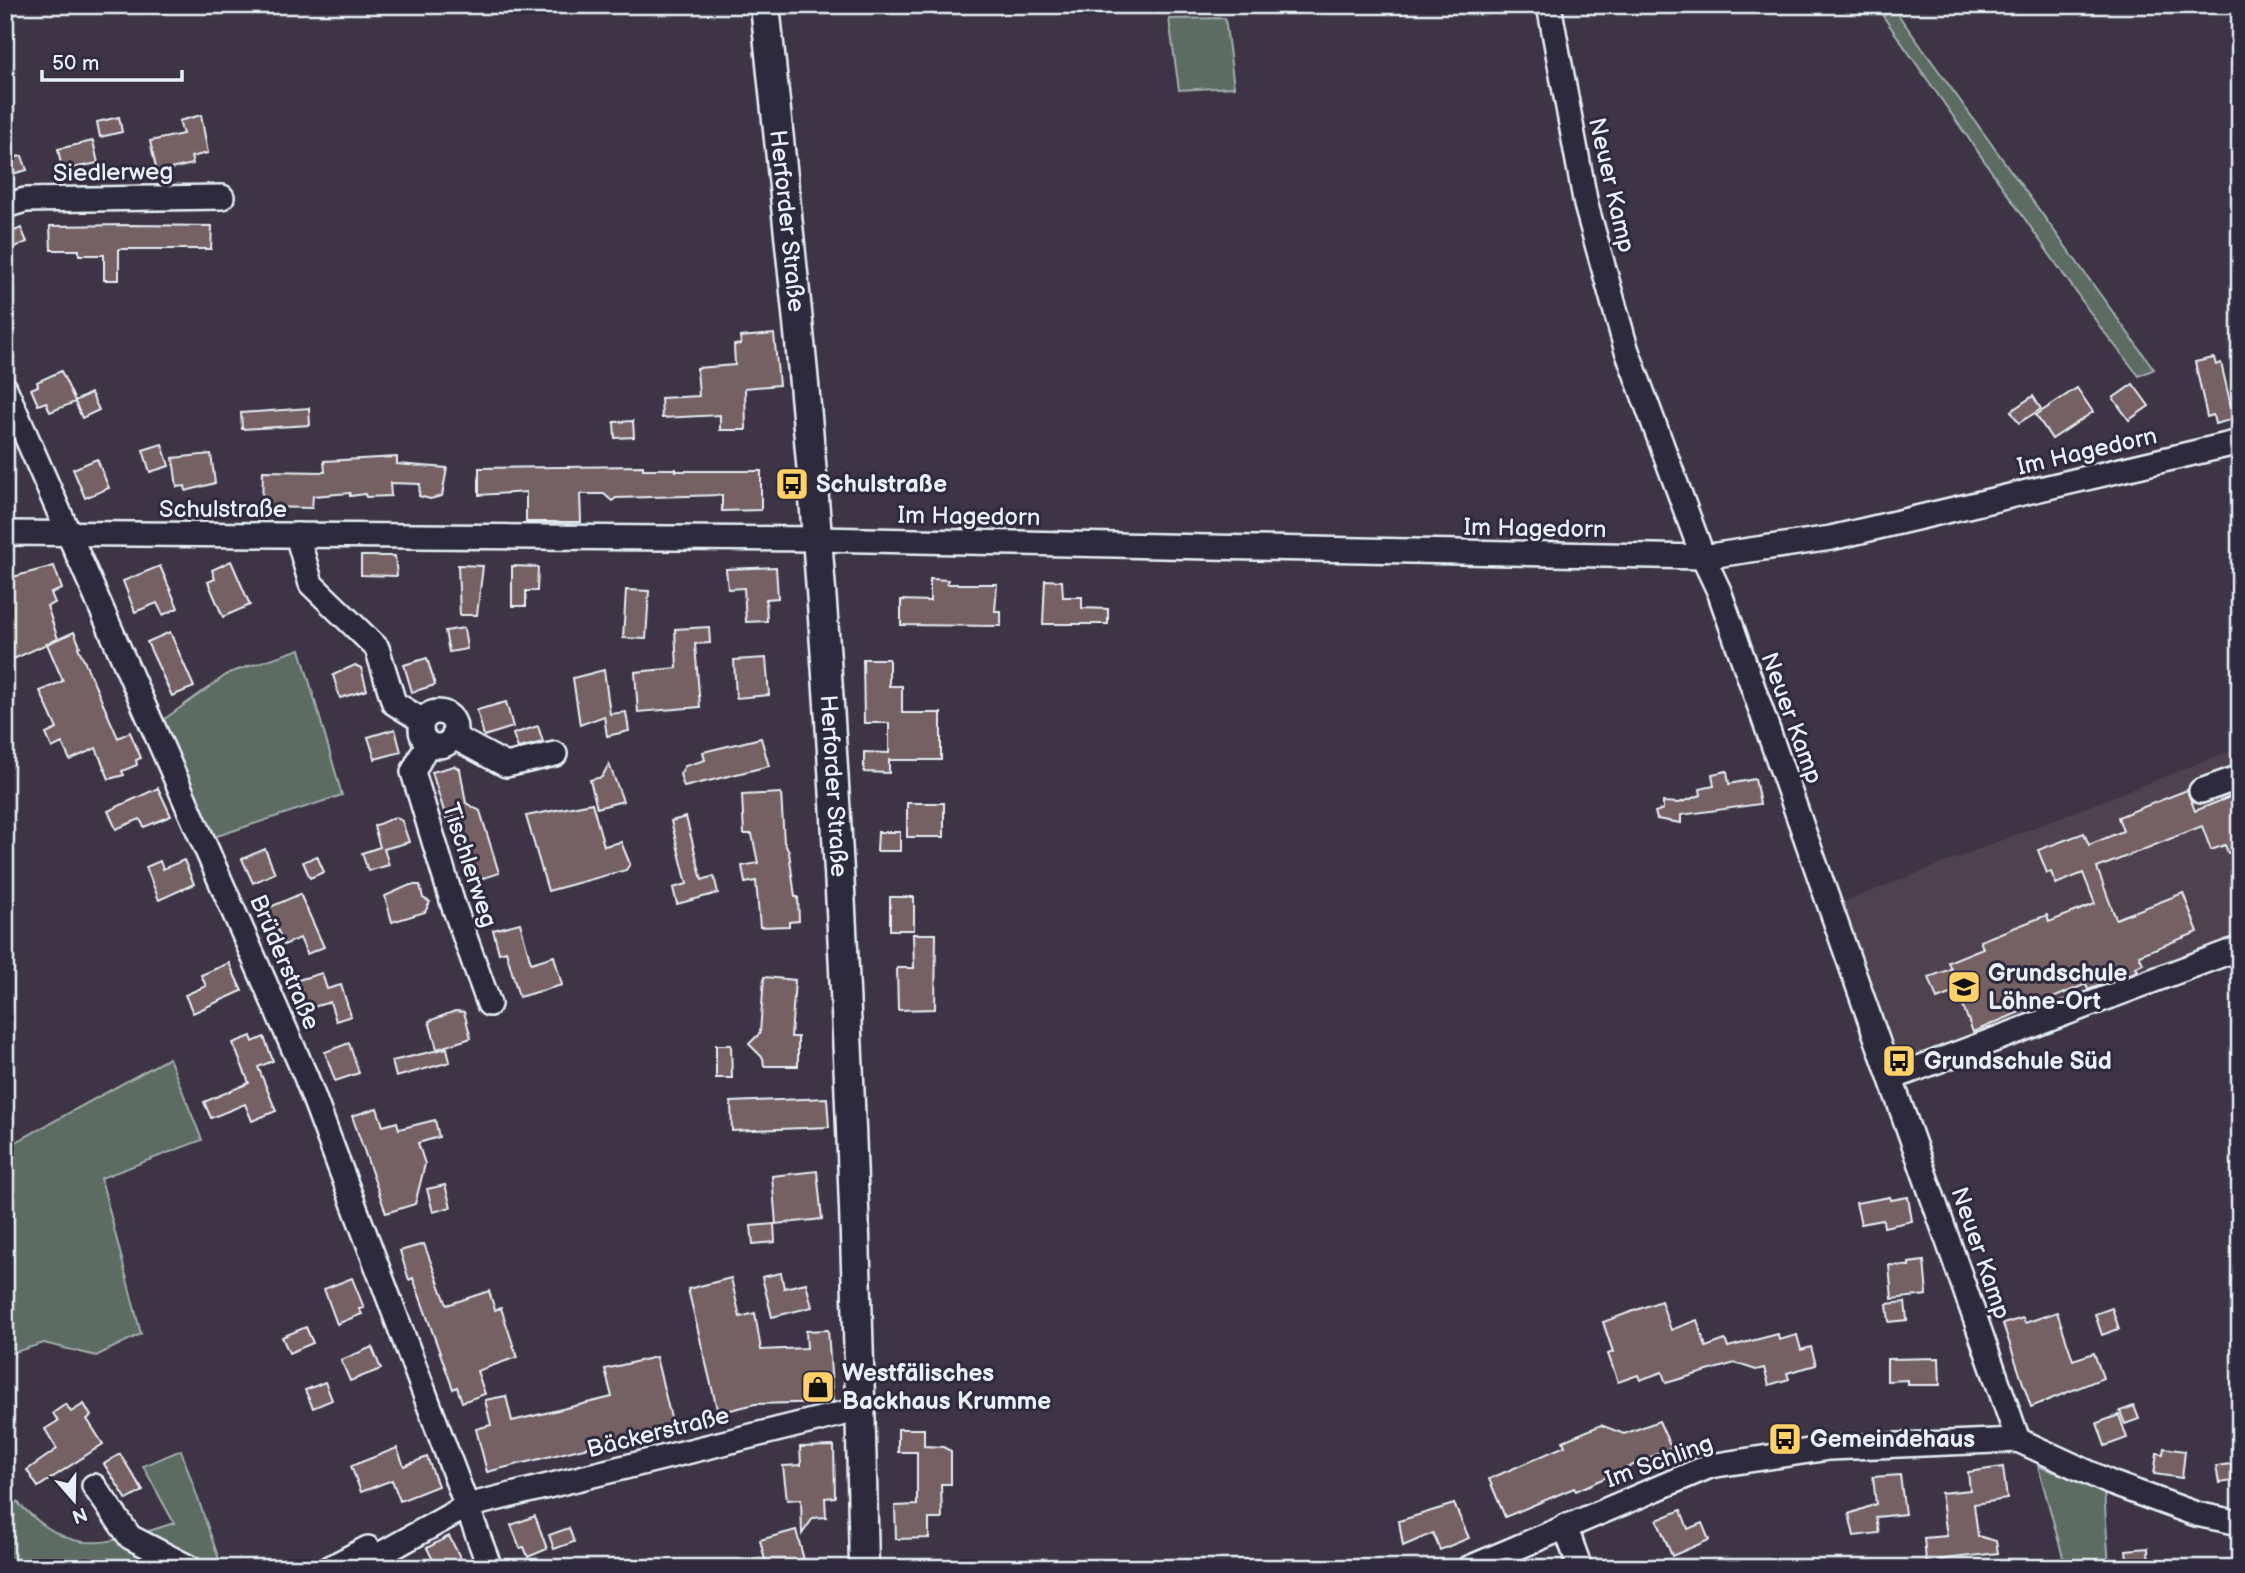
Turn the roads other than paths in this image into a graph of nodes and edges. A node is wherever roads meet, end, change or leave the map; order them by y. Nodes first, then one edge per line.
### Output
1 (765, 5) edge
2 (1549, 5) edge
3 (222, 198) dead end
4 (5, 206) edge
5 (5, 388) edge
6 (2240, 442) edge
7 (5, 533) edge
8 (71, 535) junction
9 (297, 536) junction
10 (818, 540) junction
11 (1703, 557) junction
12 (425, 732) junction
13 (454, 737) junction
14 (555, 754) dead end
15 (2240, 777) edge
16 (2201, 791) dead end
17 (2240, 948) edge
18 (489, 1004) dead end
19 (1892, 1078) junction
20 (861, 1409) junction
21 (2018, 1440) junction
22 (94, 1486) dead end
23 (466, 1502) junction
24 (2240, 1523) edge
25 (1565, 1526) junction
26 (190, 1568) edge
27 (330, 1568) edge
28 (356, 1568) edge
29 (490, 1568) edge
30 (864, 1568) edge
31 (1469, 1568) edge
32 (1580, 1568) edge

1 - 10 main road, Herforder Straße
2 - 11 street, Neuer Kamp
3 - 4 street, Siedlerweg
5 - 8 street, Brüderstraße
6 - 11 street, Im Hagedorn
7 - 8 street, Schulstraße
8 - 9 street, Schulstraße
8 - 23 street, Brüderstraße
9 - 10 street, Schulstraße
9 - 12 street
10 - 11 street, Im Hagedorn
10 - 20 main road, Herforder Straße
11 - 19 street, Neuer Kamp
12 - 13 street
12 - 13 street
12 - 18 street, Tischlerweg
13 - 14 street
15 - 16 street
17 - 19 street
19 - 21 street, Neuer Kamp
20 - 23 street, Bäckerstraße
20 - 30 main road, Herforder Straße
21 - 24 street, Im Schling
21 - 25 street, Im Schling
22 - 26 street
23 - 27 street
23 - 28 street
23 - 29 street, Brüderstraße
25 - 31 street, Im Schling
25 - 32 street

